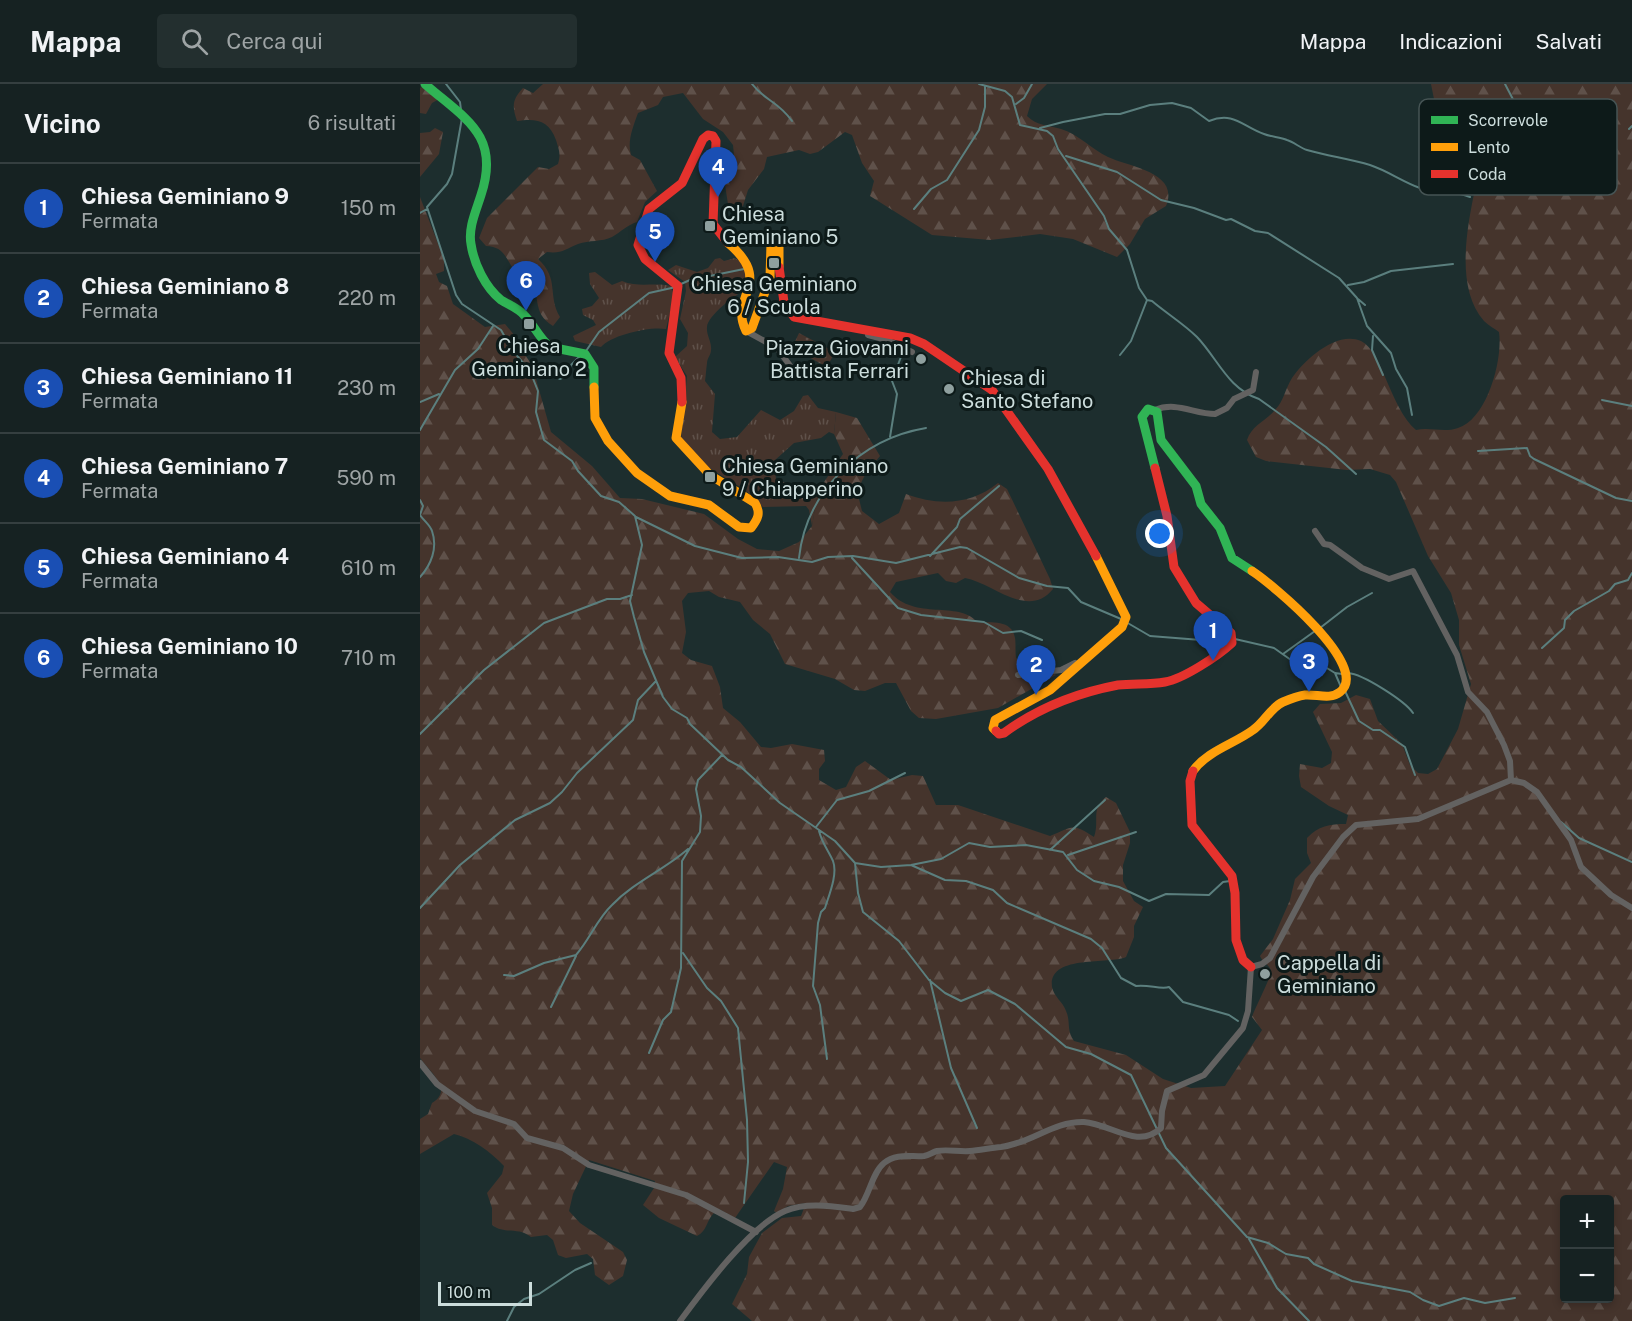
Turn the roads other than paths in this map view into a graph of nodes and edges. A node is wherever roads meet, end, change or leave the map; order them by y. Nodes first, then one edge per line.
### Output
1 (425, 84) edge
2 (748, 332) junction
3 (865, 333) junction
4 (912, 352) dead end
5 (791, 367) dead end
6 (1256, 372) dead end
7 (1155, 410) junction
8 (1315, 531) dead end
9 (1099, 648) junction
10 (1026, 670) dead end
11 (1511, 780) junction
12 (1632, 908) edge
13 (1251, 967) junction
14 (420, 1063) edge
15 (756, 1232) junction
16 (680, 1321) edge

1 - 2 street
2 - 3 street
2 - 5 street
3 - 4 street
3 - 9 street
6 - 7 street
7 - 9 street
7 - 13 street
8 - 11 street
9 - 10 street
11 - 12 street
11 - 13 street
13 - 15 street
14 - 15 street
15 - 16 street

